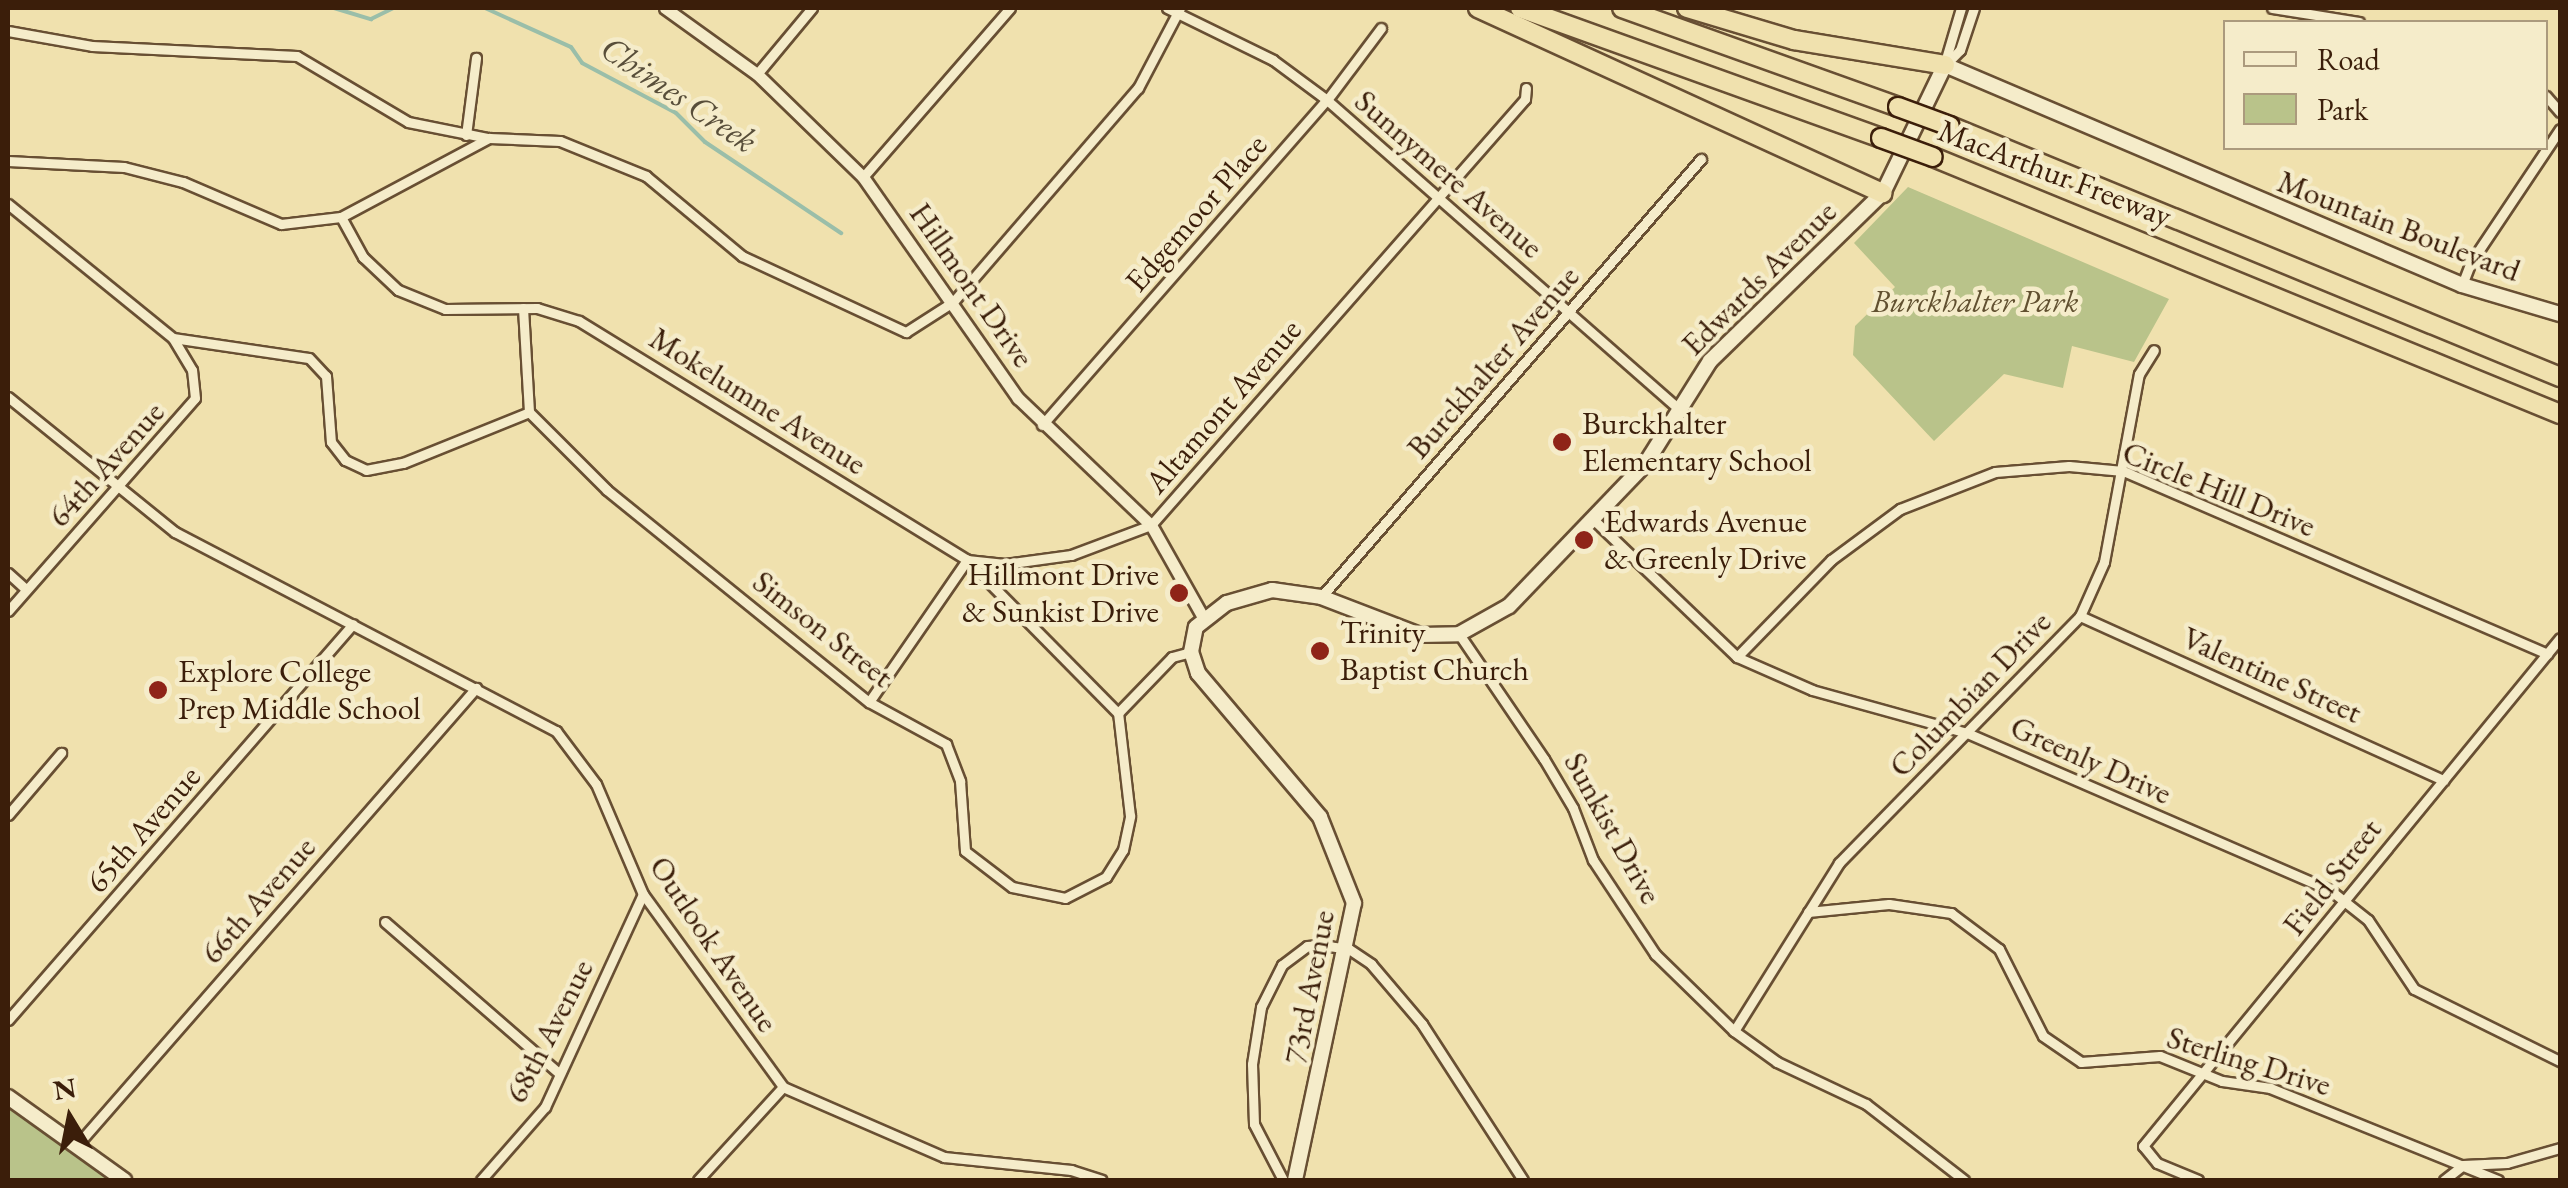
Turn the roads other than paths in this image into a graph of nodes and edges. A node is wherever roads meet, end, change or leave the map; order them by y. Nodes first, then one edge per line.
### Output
1 (665, 8) edge
2 (812, 8) edge
3 (1010, 8) edge
4 (1167, 8) edge
5 (1478, 8) edge
6 (1520, 8) edge
7 (1622, 8) edge
8 (1687, 8) edge
9 (1961, 8) edge
10 (1974, 8) edge
11 (2272, 8) edge
12 (1179, 10) edge
13 (2347, 20) edge
14 (1381, 28) dead end
15 (8, 31) edge
16 (476, 58) dead end
17 (1945, 65) junction
18 (757, 74) junction
19 (1526, 88) dead end
20 (1327, 100) junction
21 (466, 135) junction
22 (489, 138) junction
23 (2546, 150) edge
24 (1701, 159) dead end
25 (8, 162) edge
26 (863, 177) junction
27 (1883, 193) junction
28 (1438, 198) junction
29 (8, 204) edge
30 (341, 217) junction
31 (2462, 284) junction
32 (953, 302) junction
33 (523, 308) junction
34 (1569, 313) junction
35 (2560, 314) edge
36 (174, 338) junction
37 (2154, 350) dead end
38 (2560, 377) edge
39 (8, 397) edge
40 (1678, 408) junction
41 (529, 412) junction
42 (2560, 414) edge
43 (1042, 425) junction
44 (2123, 470) junction
45 (118, 488) junction
46 (1593, 520) junction
47 (1151, 525) junction
48 (967, 560) junction
49 (8, 572) edge
50 (26, 589) junction
51 (1321, 597) junction
52 (8, 612) edge
53 (2080, 616) junction
54 (1204, 619) junction
55 (352, 624) junction
56 (1458, 634) junction
57 (2560, 638) edge
58 (1191, 652) junction
59 (2547, 654) junction
60 (1737, 657) junction
61 (476, 688) junction
62 (869, 702) junction
63 (1118, 713) junction
64 (1967, 733) junction
65 (61, 753) dead end
66 (2444, 780) junction
67 (8, 815) edge
68 (643, 894) junction
69 (2344, 900) junction
70 (1808, 912) junction
71 (385, 922) dead end
72 (1349, 949) junction
73 (8, 1020) edge
74 (1734, 1031) junction
75 (2560, 1061) edge
76 (559, 1073) junction
77 (2200, 1073) junction
78 (782, 1087) junction
79 (8, 1098) edge
80 (77, 1145) junction
81 (2560, 1148) edge
82 (2463, 1166) junction
83 (124, 1180) edge
84 (482, 1180) edge
85 (698, 1180) edge
86 (1101, 1180) edge
87 (1283, 1180) edge
88 (1295, 1180) edge
89 (1523, 1180) edge
90 (1964, 1180) edge
91 (2198, 1180) edge
92 (2444, 1180) edge
93 (2498, 1180) edge

1 - 18 street, Hillmont Drive
2 - 18 street
3 - 26 street
4 - 12 street, Sunnymere Avenue
5 - 27 highway
6 - 42 highway, MacArthur Freeway, bridge
7 - 38 highway, MacArthur Freeway, bridge
8 - 17 highway
9 - 17 street
10 - 17 street
11 - 13 street
12 - 20 street, Sunnymere Avenue
12 - 32 street
14 - 20 street, Edgemoor Place
15 - 21 street
16 - 21 street
17 - 27 main road, Edwards Avenue
17 - 31 main road, Mountain Boulevard
18 - 26 street, Hillmont Drive
19 - 28 street, Altamont Avenue
20 - 28 street, Sunnymere Avenue
20 - 43 street, Edgemoor Place
21 - 22 street
22 - 30 street
22 - 32 street
23 - 31 street
24 - 34 street, Burckhalter Avenue
25 - 30 street
26 - 32 street, Hillmont Drive
27 - 40 main road, Edwards Avenue
28 - 34 street, Sunnymere Avenue
28 - 47 street, Altamont Avenue
29 - 36 street
30 - 33 street, Mokelumne Avenue
31 - 35 main road, Mountain Boulevard
32 - 43 street, Hillmont Drive
33 - 41 street
33 - 48 street, Mokelumne Avenue
34 - 40 street, Sunnymere Avenue
34 - 51 street, Burckhalter Avenue
36 - 41 street
36 - 45 street, 64th Avenue
37 - 44 street, Columbian Drive
39 - 45 street, Outlook Avenue
40 - 46 main road, Edwards Avenue
41 - 62 street, Simson Street
43 - 47 street, Hillmont Drive
44 - 53 street, Columbian Drive
44 - 59 street, Circle Hill Drive
44 - 60 street, Circle Hill Drive
45 - 50 street, 64th Avenue
45 - 55 street, Outlook Avenue
46 - 56 main road, Edwards Avenue
46 - 60 street, Greenly Drive
47 - 48 street, Altamont Avenue
47 - 54 street, Hillmont Drive
48 - 62 street
48 - 63 street, Mokelumne Avenue
49 - 50 street
50 - 52 street, 64th Avenue
51 - 54 main road
51 - 56 main road
53 - 64 street, Columbian Drive
53 - 66 street, Valentine Street
54 - 58 main road
55 - 61 street, Outlook Avenue
55 - 73 street, 65th Avenue
56 - 74 street, Sunkist Drive
57 - 59 street, Field Street
58 - 63 street
58 - 72 main road, 73rd Avenue
59 - 66 street, Field Street
60 - 64 street, Greenly Drive
61 - 68 street, Outlook Avenue
61 - 80 street, 66th Avenue
62 - 63 street, Simson Street
64 - 69 street, Greenly Drive
64 - 70 street, Columbian Drive
65 - 67 street
66 - 69 street, Field Street
68 - 76 street, 68th Avenue
68 - 78 street, Outlook Avenue
69 - 75 street, Greenly Drive
69 - 77 street, Field Street
70 - 74 street, Columbian Drive
70 - 77 street, Sterling Drive
71 - 76 street
72 - 87 street
72 - 88 main road, 73rd Avenue
72 - 89 street
74 - 90 street, Sunkist Drive
76 - 84 street, 68th Avenue
77 - 82 street, Sterling Drive
77 - 91 street, Field Street
78 - 85 street
78 - 86 street
79 - 80 main road
80 - 83 main road
81 - 82 street
82 - 92 street
82 - 93 street, Sterling Drive

